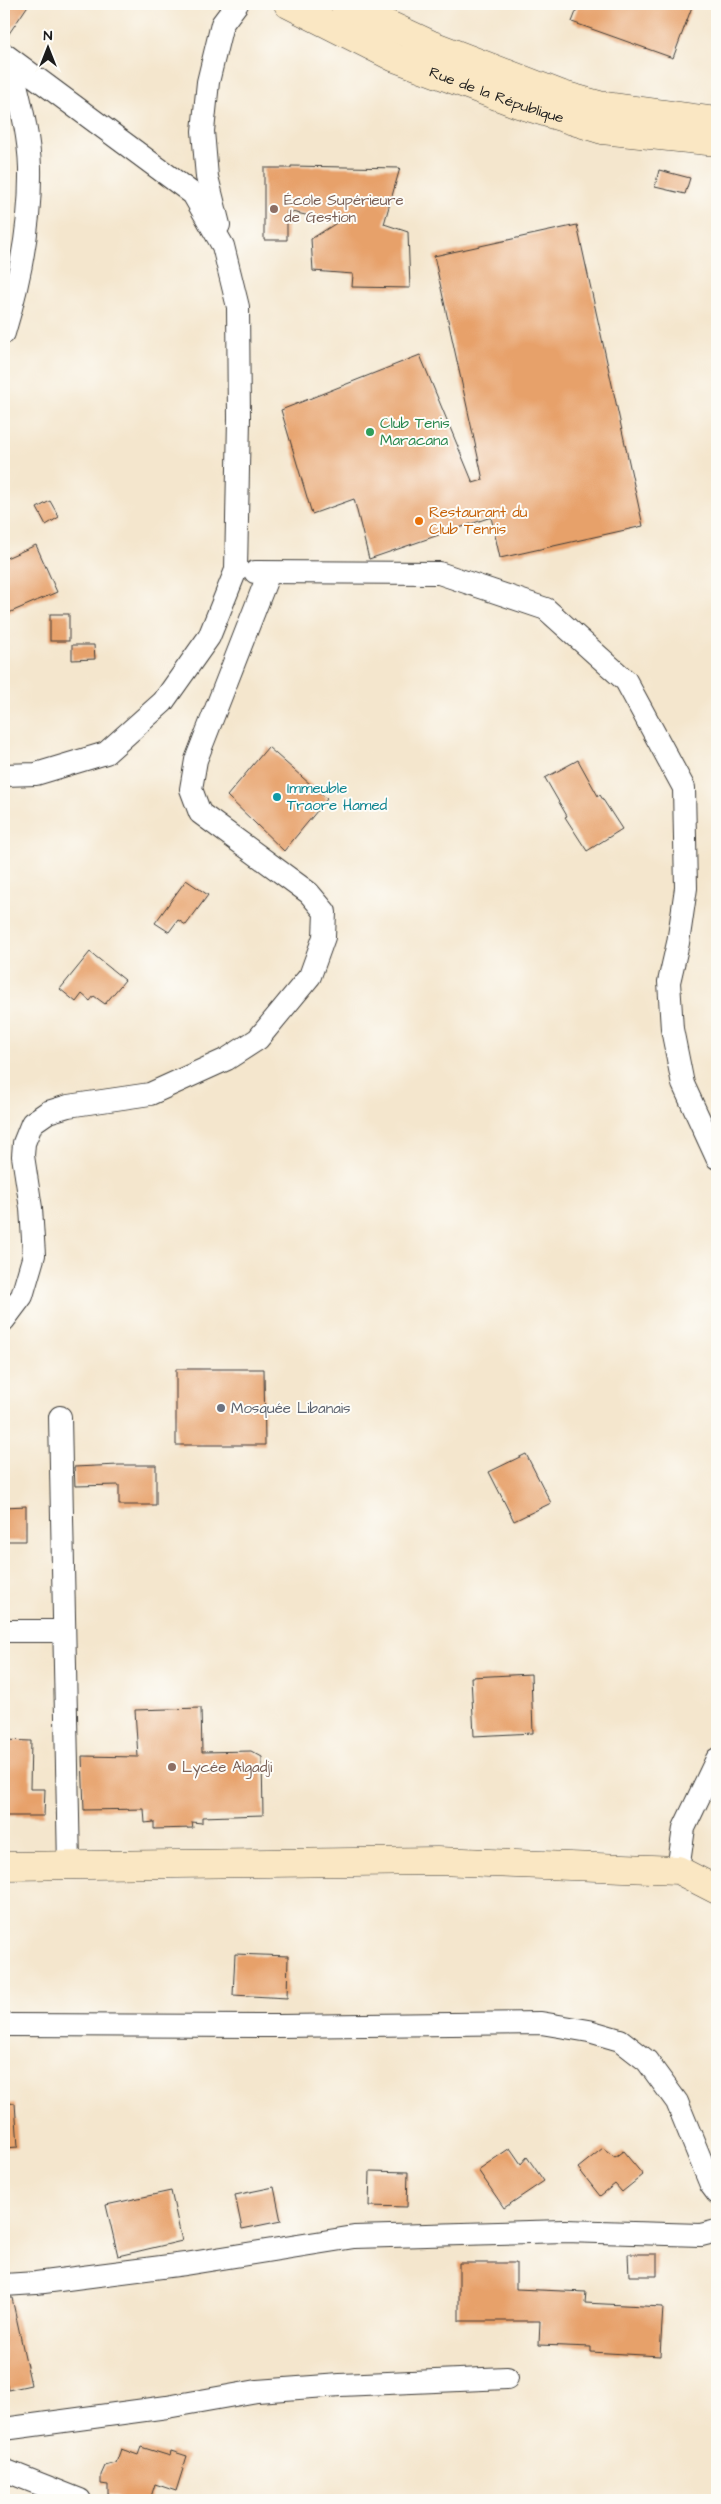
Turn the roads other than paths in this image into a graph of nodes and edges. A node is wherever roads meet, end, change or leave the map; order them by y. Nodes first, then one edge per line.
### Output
1 (237, 4) edge
2 (288, 4) edge
3 (344, 4) edge
4 (7, 57) edge
5 (717, 121) edge
6 (717, 142) edge
7 (223, 246) junction
8 (4, 333) edge
9 (236, 570) junction
10 (268, 573) junction
11 (4, 775) edge
12 (717, 1158) edge
13 (4, 1320) edge
14 (60, 1417) dead end
15 (4, 1631) edge
16 (64, 1631) junction
17 (717, 1759) edge
18 (4, 1866) edge
19 (69, 1866) junction
20 (678, 1870) junction
21 (717, 1890) edge
22 (4, 2025) edge
23 (717, 2193) edge
24 (717, 2231) edge
25 (4, 2285) edge
26 (506, 2378) dead end
27 (4, 2430) edge
28 (4, 2470) edge
29 (80, 2500) edge

1 - 7 street
2 - 6 street, Rue de la République
3 - 5 street, Rue de la République
4 - 7 street
4 - 8 street
7 - 9 street
9 - 10 street
9 - 11 street
10 - 12 street
10 - 13 street
14 - 16 street
15 - 16 street
16 - 19 street
17 - 20 street
18 - 19 street
19 - 20 street
20 - 21 street
22 - 23 street
24 - 25 street
26 - 27 street
28 - 29 street

